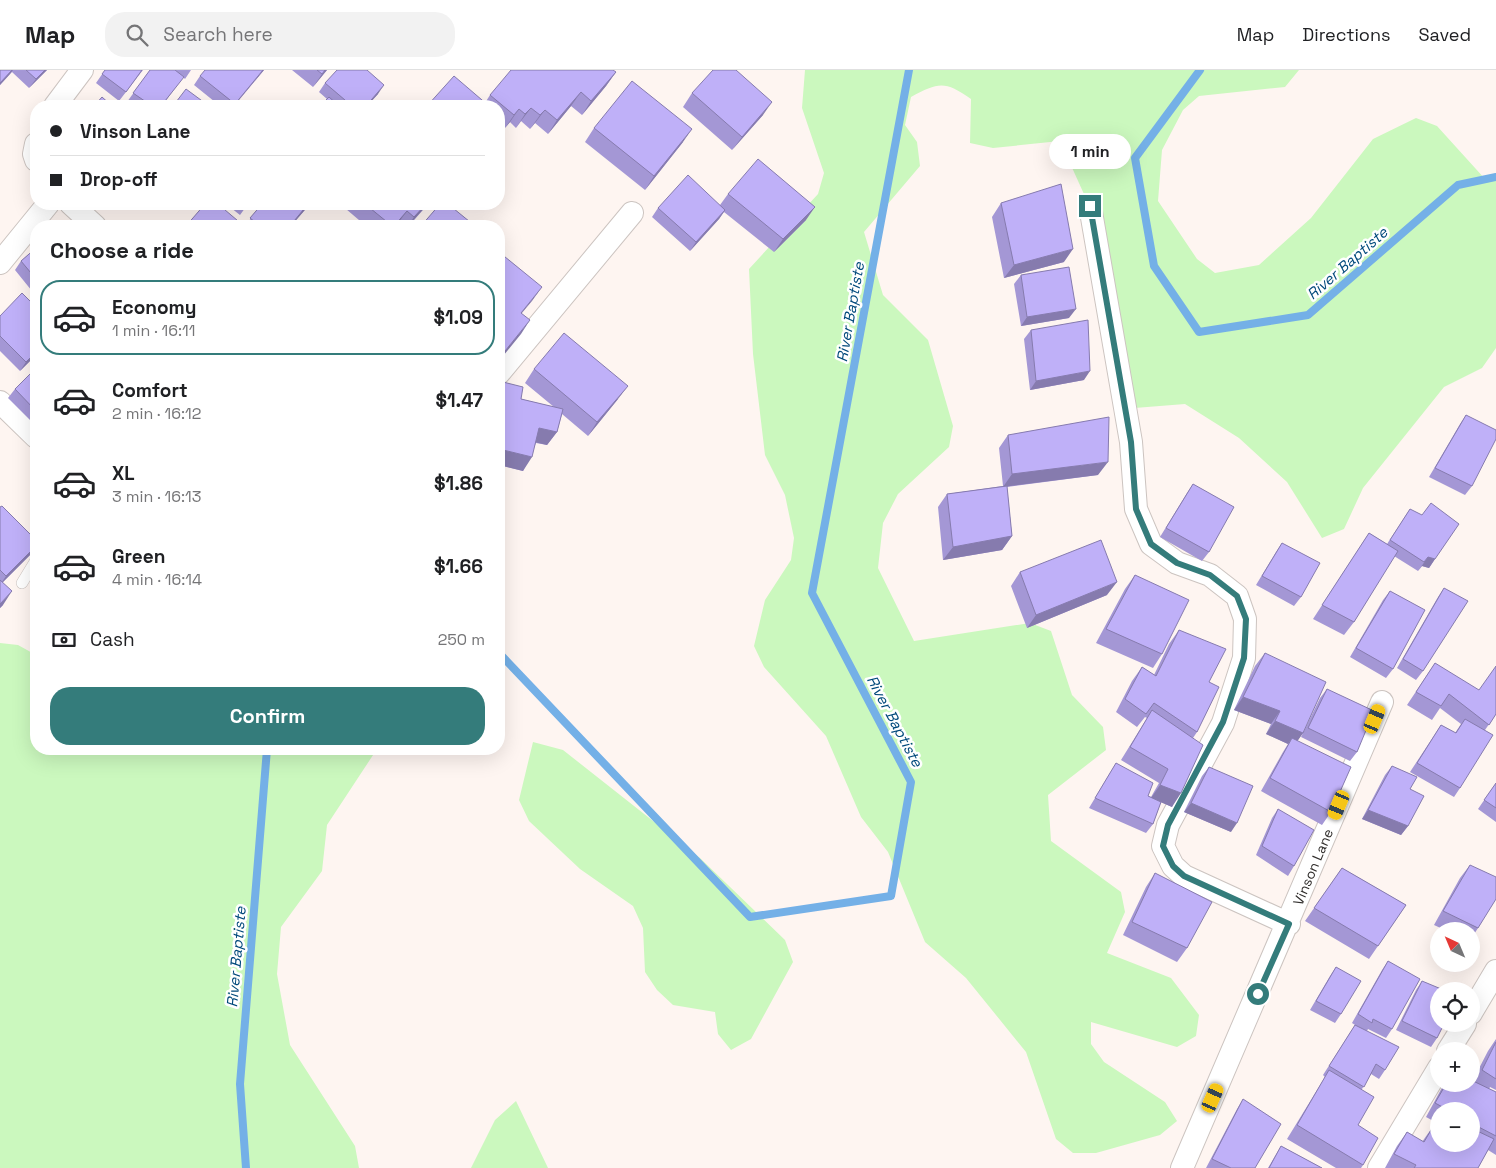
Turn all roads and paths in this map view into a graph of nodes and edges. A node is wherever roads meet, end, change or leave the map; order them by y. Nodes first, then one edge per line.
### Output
1 (82, 70) edge
2 (60, 100) edge
3 (1090, 206) dead end
4 (43, 210) edge
5 (78, 210) edge
6 (632, 212) dead end
7 (35, 220) edge
8 (88, 220) edge
9 (30, 226) edge
10 (0, 263) edge
11 (505, 366) edge
12 (0, 402) edge
13 (30, 431) edge
14 (30, 570) edge
15 (22, 583) dead end
16 (1382, 702) dead end
17 (1289, 924) junction
18 (1496, 971) edge
19 (1480, 998) edge
20 (1430, 1083) edge
21 (1182, 1168) edge
22 (1379, 1168) edge

1 - 2 street
3 - 17 street
4 - 7 street
5 - 8 street
6 - 11 street
9 - 10 street
12 - 13 street
14 - 15 lane
16 - 17 street, Vinson Lane
17 - 21 street, Vinson Lane
18 - 19 street
20 - 22 street

